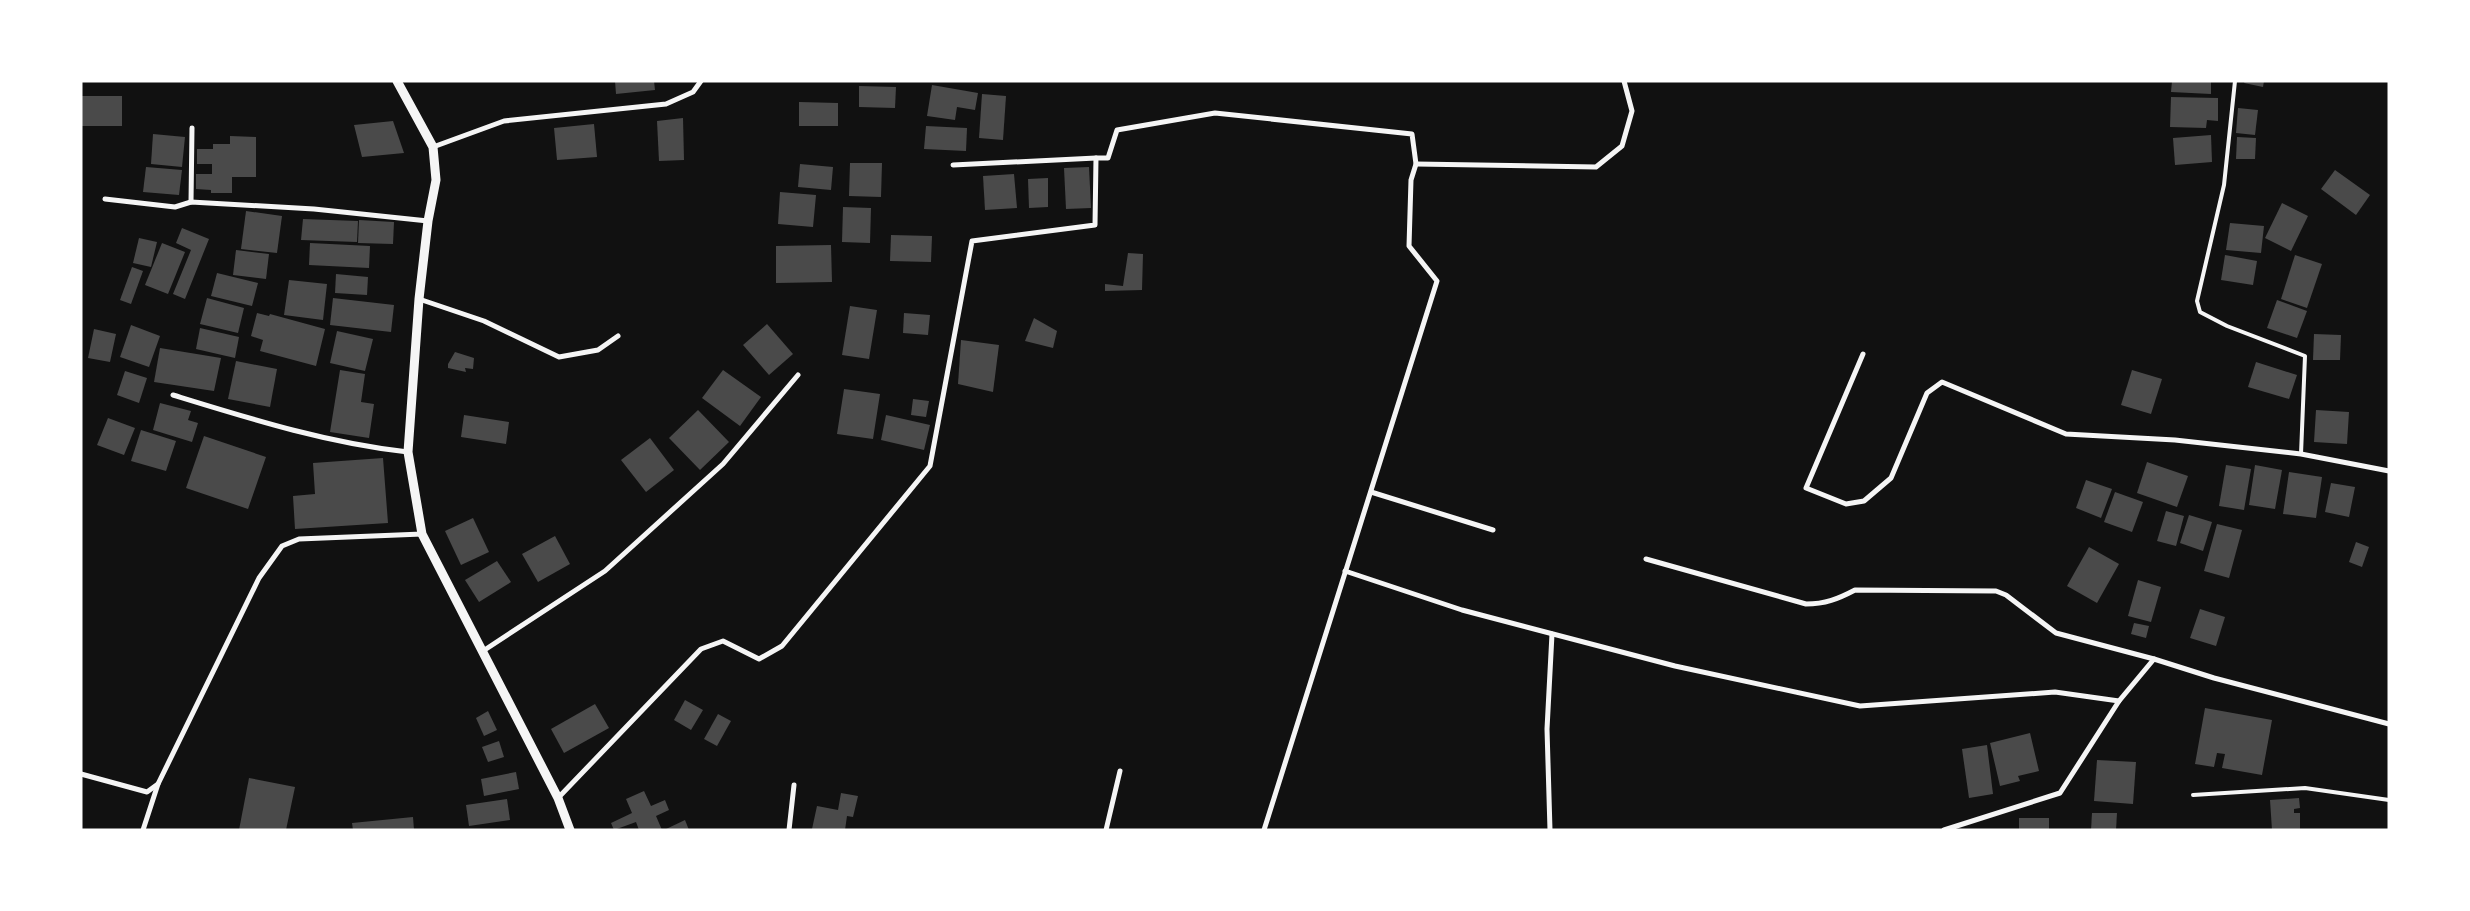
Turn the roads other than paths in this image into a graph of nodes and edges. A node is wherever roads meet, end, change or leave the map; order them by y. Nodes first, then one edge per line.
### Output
1 (397, 81) edge
2 (701, 81) edge
3 (1624, 81) edge
4 (2235, 81) edge
5 (192, 128) dead end
6 (433, 147) junction
7 (1096, 158) junction
8 (1416, 164) junction
9 (953, 165) dead end
10 (105, 199) dead end
11 (191, 202) junction
12 (428, 221) junction
13 (418, 299) junction
14 (618, 336) dead end
15 (1863, 354) dead end
16 (798, 375) dead end
17 (173, 395) dead end
18 (408, 452) junction
19 (2301, 454) junction
20 (2389, 471) edge
21 (1371, 492) junction
22 (1493, 530) dead end
23 (422, 534) junction
24 (1646, 559) dead end
25 (1345, 571) junction
26 (1552, 634) junction
27 (482, 651) junction
28 (2154, 659) junction
29 (2119, 702) junction
30 (2389, 724) edge
31 (1120, 771) dead end
32 (81, 774) edge
33 (158, 784) junction
34 (794, 785) dead end
35 (2194, 795) dead end
36 (558, 798) junction
37 (2389, 800) edge
38 (143, 830) edge
39 (570, 830) edge
40 (789, 830) edge
41 (1106, 830) edge
42 (1264, 830) edge
43 (1550, 830) edge
44 (1944, 830) edge

1 - 6 street
2 - 6 street
3 - 8 street
4 - 19 lane
5 - 11 street
6 - 12 street
7 - 8 street
7 - 9 street
7 - 36 street
8 - 21 street
10 - 11 street
11 - 12 street
12 - 13 street
13 - 14 street
13 - 18 street
15 - 19 street
16 - 27 street
17 - 18 street
18 - 23 street
19 - 20 street
21 - 22 street
21 - 25 street
23 - 27 street
23 - 33 street
24 - 28 street
25 - 26 street
25 - 42 street
26 - 29 street
26 - 43 street
27 - 36 street
28 - 29 street
28 - 30 street
29 - 44 street
31 - 41 street
32 - 33 street
33 - 38 street
34 - 40 street
35 - 37 lane
36 - 39 street

